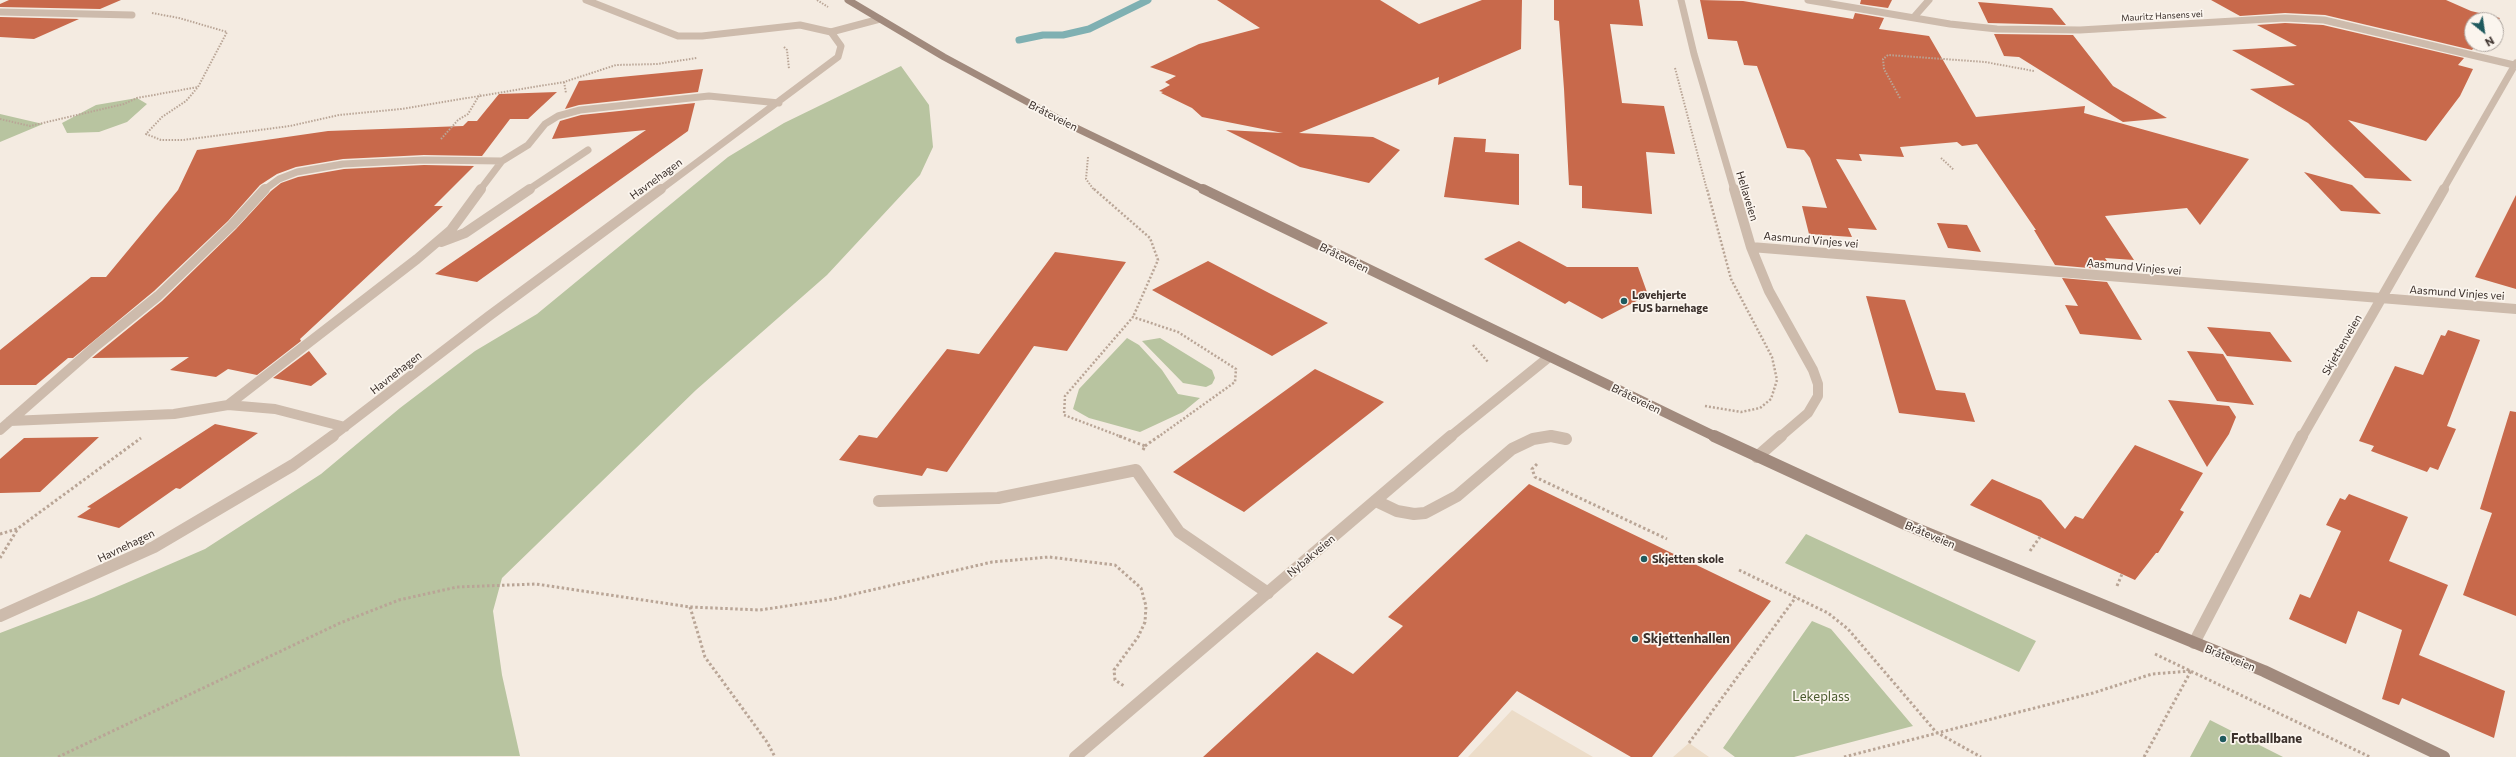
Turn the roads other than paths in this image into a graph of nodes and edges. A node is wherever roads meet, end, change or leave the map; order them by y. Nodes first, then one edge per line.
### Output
1 (586, 0) edge
2 (848, 0) edge
3 (1681, 0) edge
4 (1808, 0) edge
5 (1929, 0) edge
6 (0, 12) edge
7 (132, 15) road end
8 (1914, 18) junction
9 (880, 19) junction
10 (831, 32) junction
11 (2515, 64) edge
12 (779, 103) junction
13 (588, 150) dead end
14 (502, 161) junction
15 (434, 244) junction
16 (1751, 247) junction
17 (2382, 300) junction
18 (2516, 309) edge
19 (1549, 357) junction
20 (228, 405) junction
21 (10, 421) junction
22 (346, 428) junction
23 (0, 430) edge
24 (1566, 439) road end
25 (1757, 457) junction
26 (879, 501) dead end
27 (1376, 501) junction
28 (1268, 593) junction
29 (0, 616) edge
30 (2194, 643) junction
31 (1075, 757) edge
32 (2444, 757) edge

1 - 10 street
2 - 9 main road, Bråteveien
3 - 16 street, Hellaveien
4 - 8 street, Mauritz Hansens vei
5 - 8 street
6 - 7 street
8 - 11 street, Mauritz Hansens vei
9 - 10 street
9 - 19 main road, Bråteveien
10 - 12 street, Havnehagen
11 - 17 street, Skjettenveien
12 - 14 street
12 - 22 street, Havnehagen
13 - 15 street
14 - 15 street
14 - 21 street
15 - 20 street
16 - 17 street, Aasmund Vinjes vei
16 - 25 street, Hellaveien
17 - 18 street, Aasmund Vinjes vei
17 - 30 street, Skjettenveien
19 - 25 main road, Bråteveien
19 - 27 street, Nybakveien
20 - 21 street
20 - 22 street
21 - 23 street
22 - 29 street, Havnehagen
24 - 27 street
25 - 30 main road, Bråteveien
26 - 28 street
27 - 28 street, Nybakveien
28 - 31 street, Nybakveien
30 - 32 main road, Bråteveien

